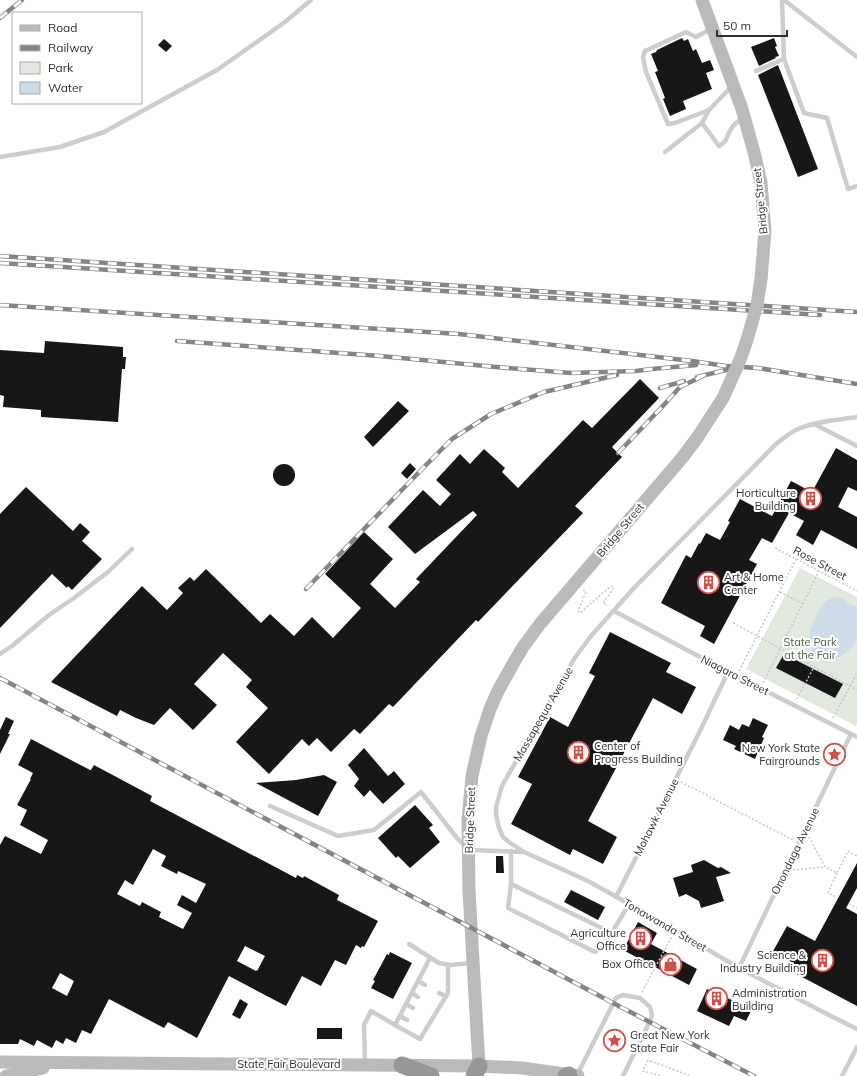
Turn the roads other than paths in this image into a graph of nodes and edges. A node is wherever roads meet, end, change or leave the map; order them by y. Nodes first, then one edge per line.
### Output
1 (311, 0) edge
2 (702, 0) edge
3 (783, 0) edge
4 (712, 29) junction
5 (857, 57) edge
6 (784, 59) junction
7 (756, 71) dead end
8 (733, 84) junction
9 (709, 110) junction
10 (745, 117) junction
11 (702, 123) junction
12 (665, 152) dead end
13 (0, 157) edge
14 (857, 186) edge
15 (857, 417) edge
16 (814, 424) junction
17 (857, 446) edge
18 (132, 549) dead end
19 (614, 611) junction
20 (0, 654) edge
21 (728, 672) junction
22 (851, 734) junction
23 (857, 737) edge
24 (270, 806) dead end
25 (499, 828) joint
26 (468, 850) junction
27 (511, 851) junction
28 (524, 852) junction
29 (511, 884) junction
30 (616, 897) junction
31 (629, 904) junction
32 (612, 933) junction
33 (409, 944) dead end
34 (430, 958) junction
35 (474, 963) junction
36 (448, 964) junction
37 (739, 968) junction
38 (418, 981) junction
39 (425, 985) dead end
40 (439, 992) dead end
41 (412, 993) junction
42 (446, 996) junction
43 (418, 997) dead end
44 (406, 1004) junction
45 (433, 1006) dead end
46 (413, 1008) dead end
47 (439, 1009) junction
48 (400, 1016) junction
49 (427, 1016) dead end
50 (433, 1019) junction
51 (407, 1020) dead end
52 (395, 1025) junction
53 (857, 1029) edge
54 (857, 1047) edge
55 (0, 1062) edge
56 (61, 1062) junction
57 (365, 1065) junction
58 (402, 1065) junction
59 (478, 1073) edge
60 (843, 1075) edge
61 (6, 1076) edge
62 (431, 1076) edge
63 (572, 1076) edge
64 (623, 1076) edge

1 - 13 lane
2 - 4 main road, Bridge Street
3 - 5 lane
3 - 6 lane
4 - 8 main road, Bridge Street
4 - 9 lane
6 - 7 lane
6 - 14 lane
8 - 9 lane
8 - 10 main road, Bridge Street
9 - 11 lane
10 - 11 lane
10 - 26 main road, Bridge Street, bridge
11 - 12 lane
15 - 16 lane, Massapequa Avenue
16 - 17 lane
16 - 19 lane, Massapequa Avenue
18 - 20 lane
19 - 21 lane, Niagara Street
19 - 25 lane, Massapequa Avenue
21 - 22 lane, Niagara Street
21 - 30 lane, Mohawk Avenue
22 - 23 lane, Niagara Street
22 - 37 lane, Onondaga Avenue
24 - 26 lane
25 - 28 lane, Tonawanda Street
26 - 27 lane
26 - 35 main road, Bridge Street
27 - 28 lane
27 - 29 lane
28 - 30 lane, Tonawanda Street
29 - 32 lane
29 - 32 lane
30 - 31 lane, Tonawanda Street
31 - 32 lane
31 - 37 lane, Tonawanda Street
33 - 34 lane
34 - 36 lane
34 - 38 lane
35 - 36 lane
35 - 59 main road, Bridge Street
36 - 42 lane
37 - 53 lane, Tonawanda Street
38 - 39 lane
38 - 41 lane
40 - 42 lane
41 - 43 lane
41 - 44 lane
42 - 47 lane
44 - 46 lane
44 - 48 lane
45 - 47 lane
47 - 50 lane
48 - 51 lane
48 - 52 lane
49 - 50 lane
50 - 52 lane
52 - 57 lane
54 - 60 lane
55 - 56 main road, State Fair Boulevard
56 - 57 main road, State Fair Boulevard
56 - 61 main road
57 - 58 main road, State Fair Boulevard
58 - 59 main road, State Fair Boulevard
58 - 62 highway
59 - 63 main road, State Fair Boulevard
63 - 64 lane

